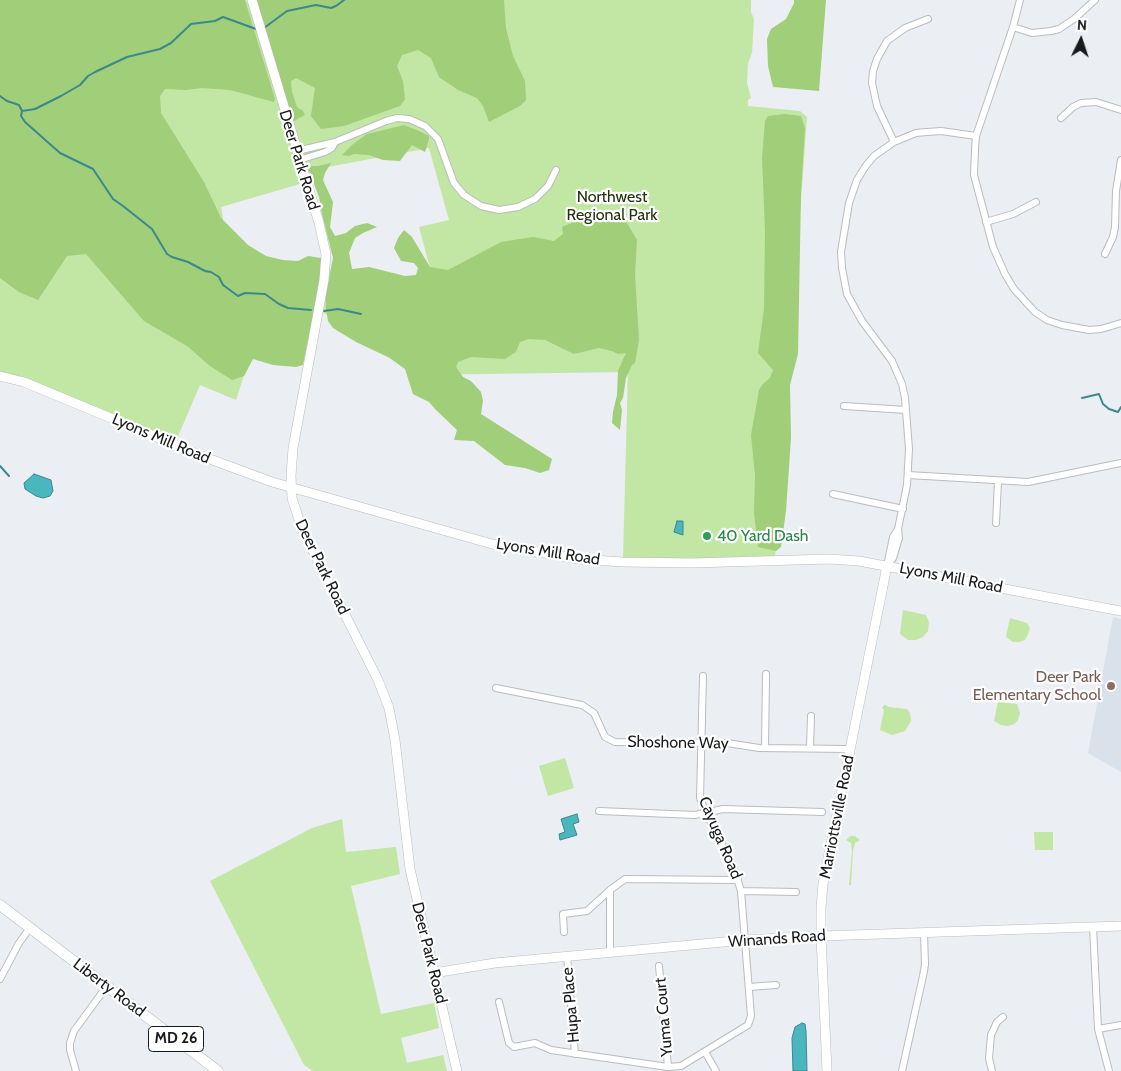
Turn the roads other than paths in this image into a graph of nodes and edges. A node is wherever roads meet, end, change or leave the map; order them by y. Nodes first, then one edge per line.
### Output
1 (252, 0) edge
2 (1020, 0) edge
3 (1096, 0) edge
4 (928, 19) dead end
5 (1013, 27) junction
6 (1121, 110) edge
7 (1061, 118) dead end
8 (976, 136) junction
9 (894, 142) junction
10 (298, 156) junction
11 (1121, 160) edge
12 (556, 170) dead end
13 (1036, 202) dead end
14 (986, 222) junction
15 (1105, 254) dead end
16 (1121, 323) edge
17 (0, 376) edge
18 (844, 406) dead end
19 (906, 410) junction
20 (1121, 464) edge
21 (908, 475) junction
22 (998, 481) junction
23 (291, 488) junction
24 (833, 494) dead end
25 (903, 509) junction
26 (996, 523) dead end
27 (887, 566) junction
28 (1121, 611) edge
29 (766, 674) dead end
30 (703, 676) dead end
31 (496, 688) dead end
32 (811, 716) dead end
33 (701, 742) junction
34 (765, 748) junction
35 (810, 748) junction
36 (850, 749) junction
37 (599, 811) dead end
38 (822, 812) dead end
39 (706, 813) junction
40 (738, 880) junction
41 (610, 890) junction
42 (740, 891) junction
43 (796, 892) dead end
44 (0, 905) edge
45 (1121, 926) edge
46 (1094, 927) junction
47 (30, 928) junction
48 (564, 932) dead end
49 (924, 932) junction
50 (821, 936) junction
51 (745, 940) junction
52 (610, 953) junction
53 (567, 956) junction
54 (659, 966) dead end
55 (434, 973) junction
56 (0, 979) edge
57 (776, 985) dead end
58 (106, 986) junction
59 (749, 987) junction
60 (499, 1002) dead end
61 (1003, 1017) dead end
62 (1121, 1025) edge
63 (1098, 1029) junction
64 (705, 1052) junction
65 (575, 1054) junction
66 (668, 1068) junction
67 (76, 1071) edge
68 (218, 1071) edge
69 (457, 1071) edge
70 (716, 1071) edge
71 (827, 1071) edge
72 (902, 1071) edge
73 (992, 1071) edge
74 (1110, 1071) edge

1 - 10 street, Deer Park Road
2 - 5 street
3 - 5 street
4 - 9 street
5 - 8 street
6 - 7 street
8 - 9 street, Marriottsville Road
8 - 14 street
9 - 19 street, Marriottsville Road
10 - 12 street
10 - 23 street, Deer Park Road
11 - 15 street
13 - 14 street
14 - 16 street
17 - 23 street, Lyons Mill Road
18 - 19 street
19 - 21 street, Marriottsville Road
20 - 22 street
21 - 22 street
21 - 25 street, Marriottsville Road
22 - 26 street
23 - 27 street, Lyons Mill Road
23 - 55 street, Deer Park Road
24 - 25 street
25 - 27 street, Marriottsville Road
27 - 28 street, Lyons Mill Road
27 - 36 street, Marriottsville Road
29 - 34 street
30 - 33 street, Cayuga Road
31 - 33 street, Shoshone Way
32 - 35 street
33 - 34 street, Shoshone Way
33 - 39 street, Cayuga Road
34 - 35 street, Shoshone Way
35 - 36 street, Shoshone Way
36 - 50 street, Marriottsville Road
37 - 39 street
38 - 39 street
39 - 40 street, Cayuga Road
40 - 41 street
40 - 42 street, Cayuga Road
41 - 48 street
41 - 52 street
42 - 43 street
42 - 51 street, Cayuga Road
44 - 47 main road, Liberty Road / MD 26
45 - 46 street, Winands Road
46 - 49 street, Winands Road
46 - 63 street
47 - 56 street
47 - 58 main road, Liberty Road / MD 26
49 - 50 street, Winands Road
49 - 72 street
50 - 51 street, Winands Road
50 - 71 street, Marriottsville Road
51 - 52 street, Winands Road
51 - 59 street, Cayuga Road
52 - 53 street, Winands Road
53 - 55 street, Winands Road
53 - 65 street, Hupa Place
54 - 66 street, Yuma Court
55 - 69 street, Deer Park Road
57 - 59 street
58 - 67 street
58 - 68 main road, Liberty Road / MD 26
59 - 64 street, Cayuga Road
60 - 65 street
61 - 73 street
62 - 63 street
63 - 74 street
64 - 66 street
64 - 70 street
65 - 66 street

